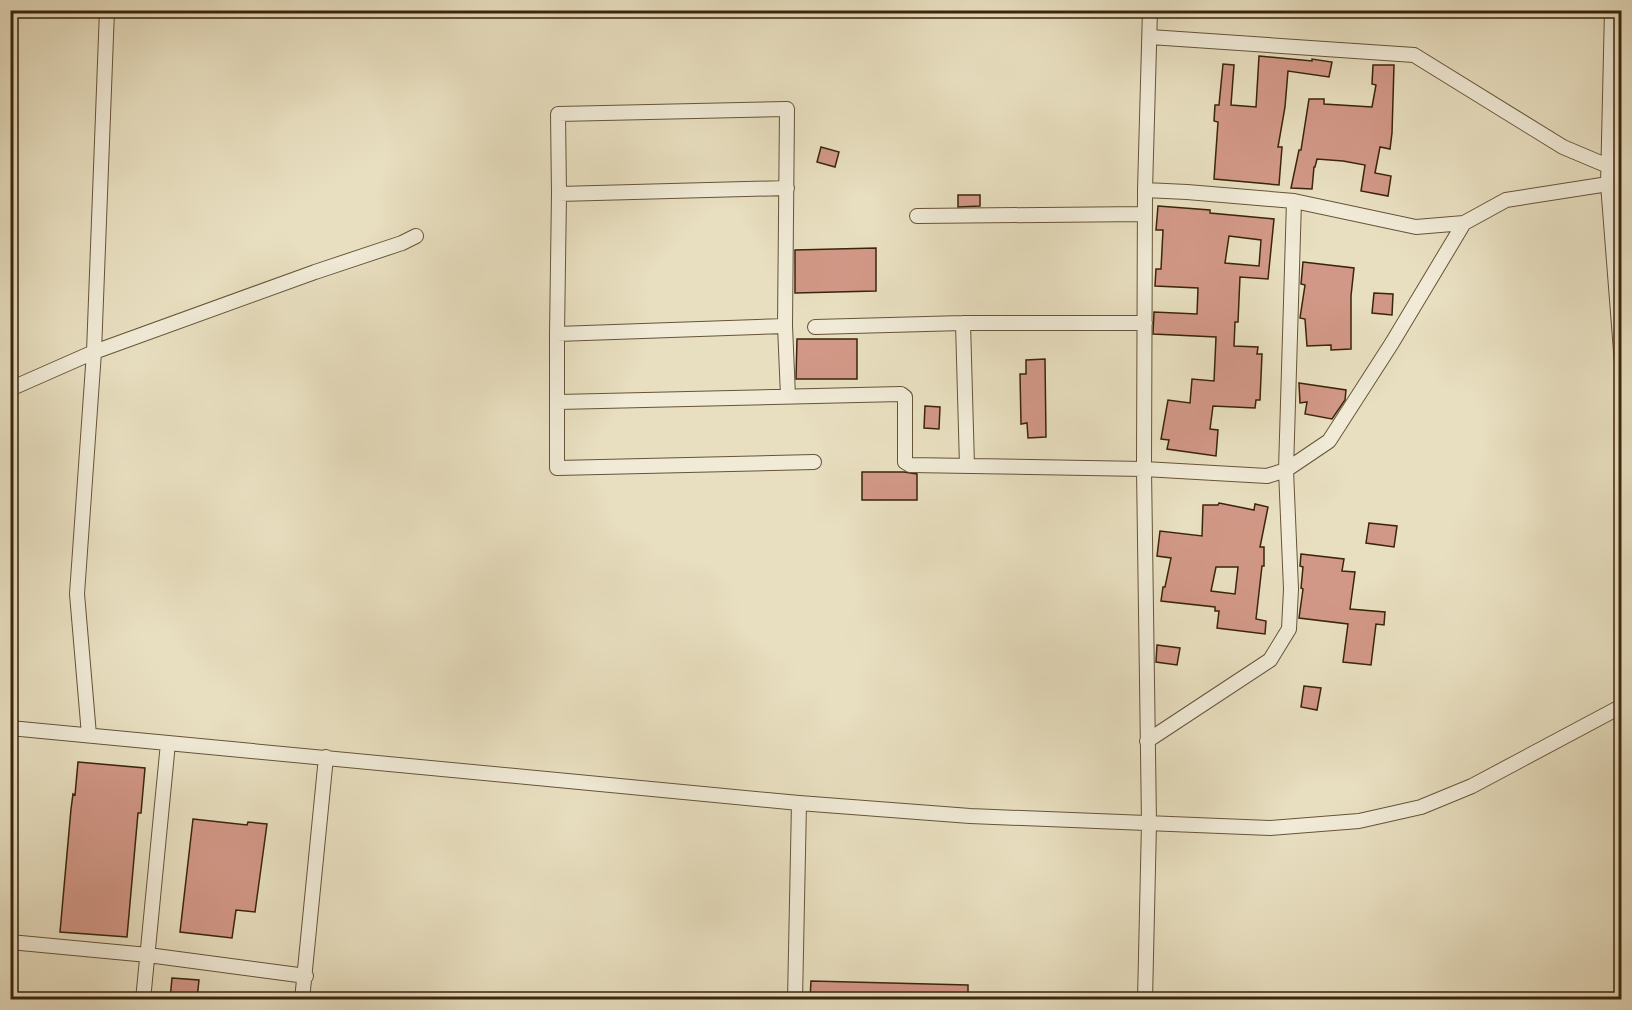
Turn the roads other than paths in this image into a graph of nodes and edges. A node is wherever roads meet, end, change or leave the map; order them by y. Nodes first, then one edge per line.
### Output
1 (107, 10) edge
2 (1150, 10) edge
3 (1612, 10) edge
4 (1150, 37) junction
5 (1608, 165) junction
6 (1622, 178) edge
7 (1608, 184) junction
8 (787, 188) junction
9 (1145, 190) junction
10 (559, 194) junction
11 (1294, 201) junction
12 (1145, 214) junction
13 (917, 216) dead end
14 (1464, 223) junction
15 (416, 236) dead end
16 (963, 323) junction
17 (1145, 323) junction
18 (785, 326) junction
19 (815, 327) dead end
20 (556, 334) junction
21 (94, 352) junction
22 (1622, 364) edge
23 (10, 388) edge
24 (788, 396) junction
25 (558, 402) junction
26 (814, 462) dead end
27 (967, 466) junction
28 (1144, 469) junction
29 (1286, 470) junction
30 (1622, 706) edge
31 (10, 728) edge
32 (89, 735) junction
33 (1147, 741) junction
34 (168, 743) junction
35 (326, 757) junction
36 (799, 803) junction
37 (1149, 823) junction
38 (10, 942) edge
39 (148, 955) junction
40 (306, 976) junction
41 (143, 999) edge
42 (302, 999) edge
43 (795, 999) edge
44 (1145, 999) edge

1 - 21 street
2 - 4 street
3 - 5 street
4 - 5 street
4 - 9 street
5 - 6 street
5 - 7 street
7 - 14 street
7 - 22 street
8 - 10 street
8 - 10 street
8 - 18 street
9 - 11 street
9 - 12 street
10 - 20 street
11 - 14 street
11 - 29 street
12 - 13 street
12 - 17 street
14 - 29 street
15 - 21 street
16 - 17 street
16 - 19 street
16 - 27 street
17 - 28 street
18 - 20 street
18 - 24 street
20 - 25 street
21 - 23 street
21 - 32 street
24 - 25 street
24 - 27 street
25 - 26 street
27 - 28 street
28 - 29 street
28 - 33 street
29 - 33 street
30 - 37 street
31 - 32 street
32 - 34 street
33 - 37 street
34 - 35 street
34 - 39 street
35 - 36 street
35 - 40 street
36 - 37 street
36 - 43 street
37 - 44 street
38 - 39 street
39 - 40 street
39 - 41 street
40 - 42 street

